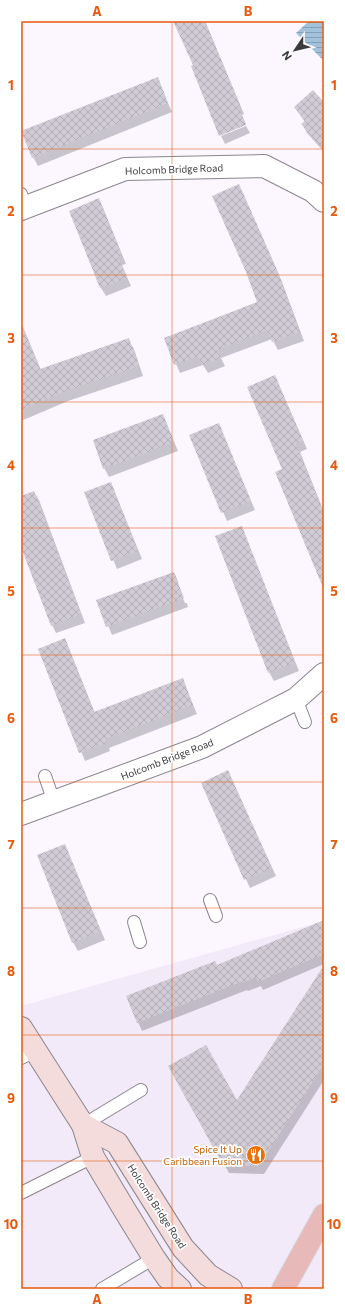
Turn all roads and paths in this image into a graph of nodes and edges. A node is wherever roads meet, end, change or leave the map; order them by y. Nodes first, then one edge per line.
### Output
1 (324, 202) edge
2 (23, 203) edge
3 (324, 674) edge
4 (296, 699) junction
5 (304, 722) dead end
6 (44, 776) dead end
7 (54, 802) junction
8 (21, 814) edge
9 (210, 900) dead end
10 (216, 916) dead end
11 (134, 922) dead end
12 (140, 942) dead end
13 (21, 1028) edge
14 (28, 1054) edge
15 (141, 1090) dead end
16 (83, 1125) junction
17 (93, 1157) junction
18 (21, 1193) edge
19 (324, 1215) edge
20 (154, 1258) junction
21 (102, 1289) edge
22 (180, 1289) edge
23 (231, 1289) edge
24 (283, 1289) edge

1 - 2 street, Holcomb Bridge Road
3 - 4 street, Holcomb Bridge Road
4 - 5 lane
4 - 7 street, Holcomb Bridge Road
6 - 7 lane
7 - 8 street, Holcomb Bridge Road
9 - 10 lane
11 - 12 lane
13 - 14 main road, Holcomb Bridge Road
14 - 16 main road, Holcomb Bridge Road
15 - 16 lane
16 - 17 main road, Holcomb Bridge Road
16 - 23 main road, Holcomb Bridge Road
17 - 18 lane
17 - 20 main road, Holcomb Bridge Road
19 - 24 main road
20 - 21 lane
20 - 22 main road, Holcomb Bridge Road

